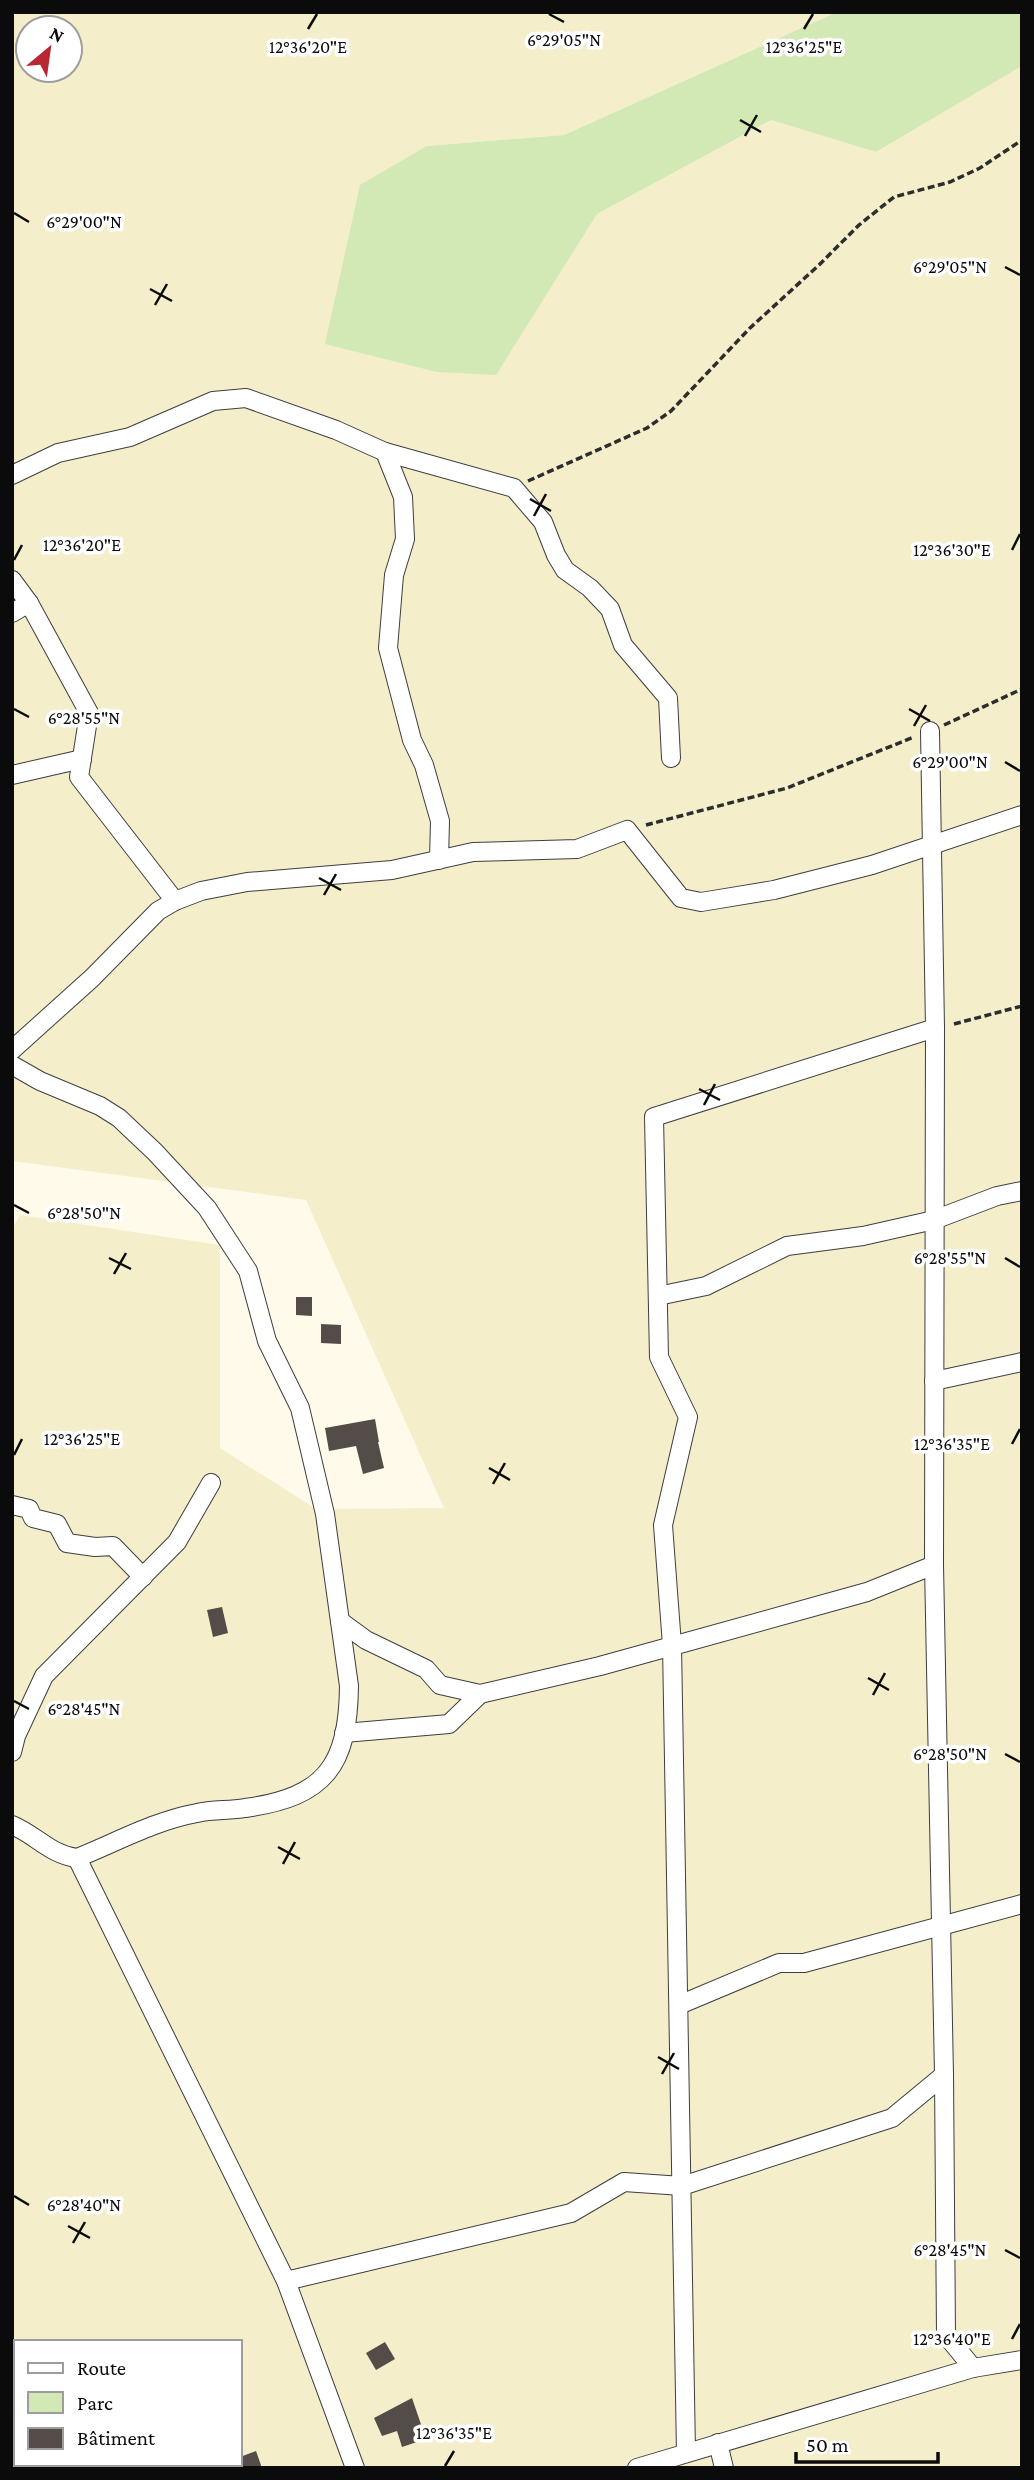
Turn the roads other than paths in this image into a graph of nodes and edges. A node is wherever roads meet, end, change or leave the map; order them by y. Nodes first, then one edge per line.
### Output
1 (385, 452) junction
2 (12, 475) edge
3 (12, 579) edge
4 (29, 603) junction
5 (12, 613) edge
6 (930, 731) road end
7 (671, 758) dead end
8 (82, 759) junction
9 (12, 775) edge
10 (1022, 815) edge
11 (931, 844) junction
12 (439, 860) junction
13 (175, 901) junction
14 (934, 1028) junction
15 (12, 1049) edge
16 (12, 1065) edge
17 (1022, 1191) edge
18 (934, 1220) junction
19 (658, 1296) junction
20 (1022, 1362) edge
21 (934, 1381) junction
22 (211, 1483) dead end
23 (12, 1505) edge
24 (934, 1565) junction
25 (143, 1577) junction
26 (340, 1621) junction
27 (672, 1644) junction
28 (480, 1694) junction
29 (344, 1733) junction
30 (12, 1752) edge
31 (12, 1825) edge
32 (77, 1858) junction
33 (1022, 1904) edge
34 (942, 1926) junction
35 (679, 2005) junction
36 (944, 2075) junction
37 (682, 2186) junction
38 (286, 2281) junction
39 (1022, 2360) edge
40 (974, 2368) junction
41 (718, 2443) junction
42 (686, 2453) junction
43 (355, 2468) edge
44 (637, 2468) edge
45 (724, 2468) edge

1 - 2 street
1 - 7 street
1 - 12 street
3 - 4 street
4 - 5 street
4 - 8 street
6 - 11 street
8 - 9 street
8 - 13 street
10 - 11 street
11 - 12 street
11 - 14 street
12 - 13 street
13 - 15 street
14 - 18 street
14 - 19 street
16 - 26 street
17 - 18 street
18 - 19 street
18 - 21 street
19 - 27 street
20 - 21 street
21 - 24 street
22 - 25 street
23 - 25 street
24 - 27 street
24 - 34 street
25 - 30 street
26 - 28 street
26 - 29 street
27 - 28 street
27 - 35 street
28 - 29 street
29 - 32 street
31 - 32 street
32 - 38 street
33 - 34 street
34 - 35 street
34 - 36 street
35 - 37 street
36 - 37 street
36 - 40 street
37 - 38 street
37 - 42 street
38 - 43 street
39 - 40 street
40 - 41 street
41 - 42 street
41 - 45 street
42 - 44 street

